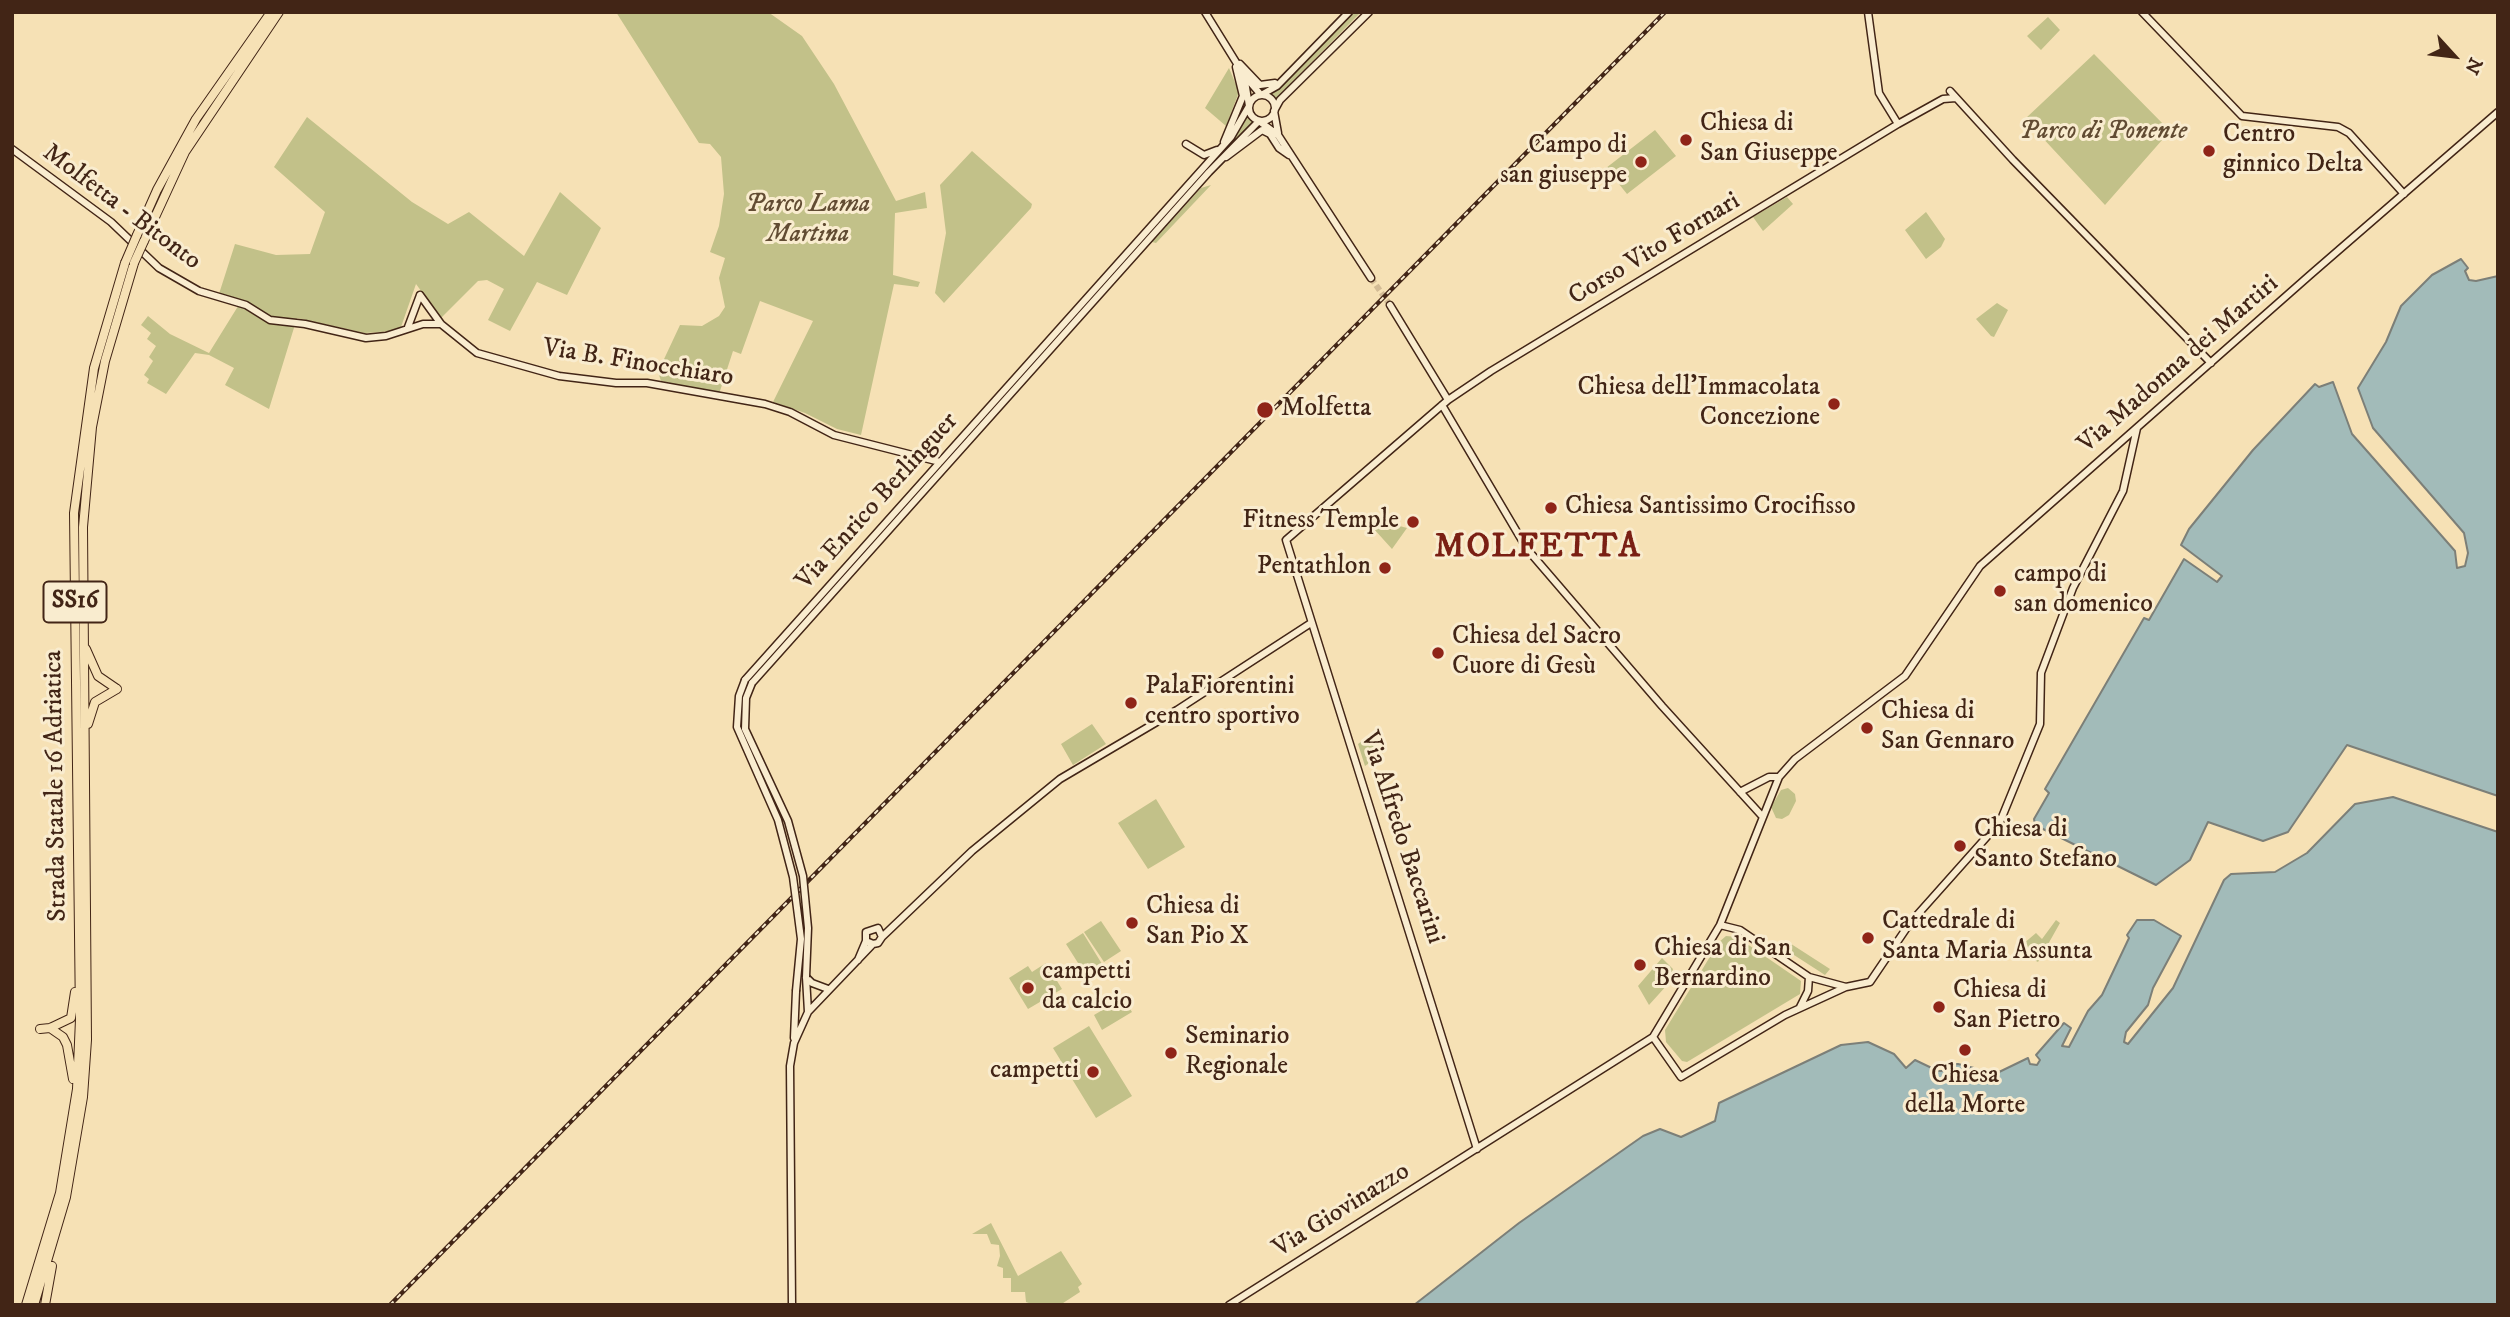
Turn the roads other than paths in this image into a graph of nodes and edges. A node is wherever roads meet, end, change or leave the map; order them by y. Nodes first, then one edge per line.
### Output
1 (271, 12) edge
2 (279, 12) edge
3 (1205, 12) edge
4 (1349, 12) edge
5 (1369, 12) edge
6 (1868, 12) edge
7 (2142, 12) edge
8 (1234, 58) junction
9 (1244, 75) junction
10 (1288, 75) junction
11 (1950, 91) dead end
12 (1261, 95) junction
13 (1956, 98) junction
14 (1249, 106) junction
15 (1274, 111) junction
16 (2498, 112) edge
17 (1259, 121) junction
18 (1898, 124) junction
19 (1278, 135) junction
20 (1186, 144) dead end
21 (12, 149) edge
22 (1291, 156) junction
23 (1209, 172) junction
24 (2404, 194) junction
25 (137, 238) junction
26 (129, 263) junction
27 (1371, 278) tunnel mouth
28 (1390, 305) tunnel mouth
29 (441, 324) junction
30 (408, 327) junction
31 (2211, 363) junction
32 (1445, 402) junction
33 (2137, 428) junction
34 (937, 461) junction
35 (950, 461) junction
36 (1286, 540) joint
37 (1311, 623) junction
38 (83, 638) junction
39 (749, 681) junction
40 (84, 740) junction
41 (1779, 777) junction
42 (1740, 792) junction
43 (1762, 816) junction
44 (894, 925) junction
45 (1720, 925) junction
46 (878, 928) junction
47 (882, 937) junction
48 (869, 942) junction
49 (80, 947) junction
50 (806, 977) junction
51 (1809, 977) junction
52 (1846, 987) junction
53 (828, 989) junction
54 (796, 991) junction
55 (1799, 1009) junction
56 (808, 1012) junction
57 (50, 1028) junction
58 (40, 1029) dead end
59 (1654, 1037) junction
60 (794, 1043) junction
61 (75, 1107) junction
62 (1476, 1150) junction
63 (63, 1209) junction
64 (26, 1305) edge
65 (34, 1305) edge
66 (46, 1305) edge
67 (792, 1305) edge
68 (1229, 1305) edge

1 - 25 highway, Strada Statale 16 Adriatica / SS16
2 - 25 highway, Strada Statale 16 Adriatica / SS16
3 - 8 street
4 - 10 street
5 - 15 street
6 - 18 street
7 - 24 street
8 - 9 street
8 - 10 street
8 - 20 street
9 - 12 street
9 - 14 street
10 - 12 street
11 - 13 street
12 - 14 street
12 - 15 street
13 - 18 street, Corso Vito Fornari
13 - 31 street
14 - 17 street
14 - 34 street, Via Enrico Berlinguer
15 - 17 street
15 - 19 street
16 - 24 street, Via Madonna dei Martiri
17 - 19 street
17 - 23 street, Via Enrico Berlinguer
18 - 32 street, Corso Vito Fornari
19 - 22 street
21 - 25 street, Molfetta - Bitonto
22 - 23 street
22 - 27 street
23 - 35 street, Via Enrico Berlinguer
24 - 31 street, Via Madonna dei Martiri
25 - 26 highway, Strada Statale 16 Adriatica / SS16, bridge
25 - 30 street, Molfetta - Bitonto
26 - 38 highway, Strada Statale 16 Adriatica / SS16
26 - 49 highway, Strada Statale 16 Adriatica / SS16
28 - 32 street
29 - 30 street, Molfetta - Bitonto
29 - 30 street, Via B. Finocchiaro
29 - 34 street, Via B. Finocchiaro
31 - 33 street, Via Madonna dei Martiri
32 - 36 street, Corso Vito Fornari
32 - 42 street
33 - 41 street, Via Madonna dei Martiri
33 - 52 street
34 - 35 street, Via B. Finocchiaro
34 - 39 street, Via Enrico Berlinguer
35 - 39 street, Via Enrico Berlinguer
36 - 37 street, Via Alfredo Baccarini
37 - 44 street
37 - 62 street, Via Alfredo Baccarini
38 - 40 highway, Strada Statale 16 Adriatica / SS16
38 - 40 highway, SS16
39 - 50 street, bridge
39 - 54 street, Via Enrico Berlinguer, bridge
40 - 63 highway, Strada Statale 16 Adriatica / SS16
41 - 42 street
41 - 43 street
42 - 43 street
43 - 45 street
44 - 46 street
44 - 47 street
45 - 51 street
45 - 59 street
46 - 47 street
46 - 48 street
47 - 48 street
48 - 53 street
49 - 57 highway
49 - 61 highway, Strada Statale 16 Adriatica / SS16
50 - 53 street
50 - 56 street
51 - 52 street
51 - 55 street
52 - 55 street
53 - 56 street
54 - 56 street
54 - 60 street, Via Enrico Berlinguer
55 - 59 street
56 - 60 street
57 - 58 highway
57 - 61 highway
59 - 62 street, Via Giovinazzo
60 - 67 street
61 - 64 highway, Strada Statale 16 Adriatica / SS16
62 - 68 street, Via Giovinazzo
63 - 65 highway, Strada Statale 16 Adriatica / SS16
63 - 66 highway, SS16

